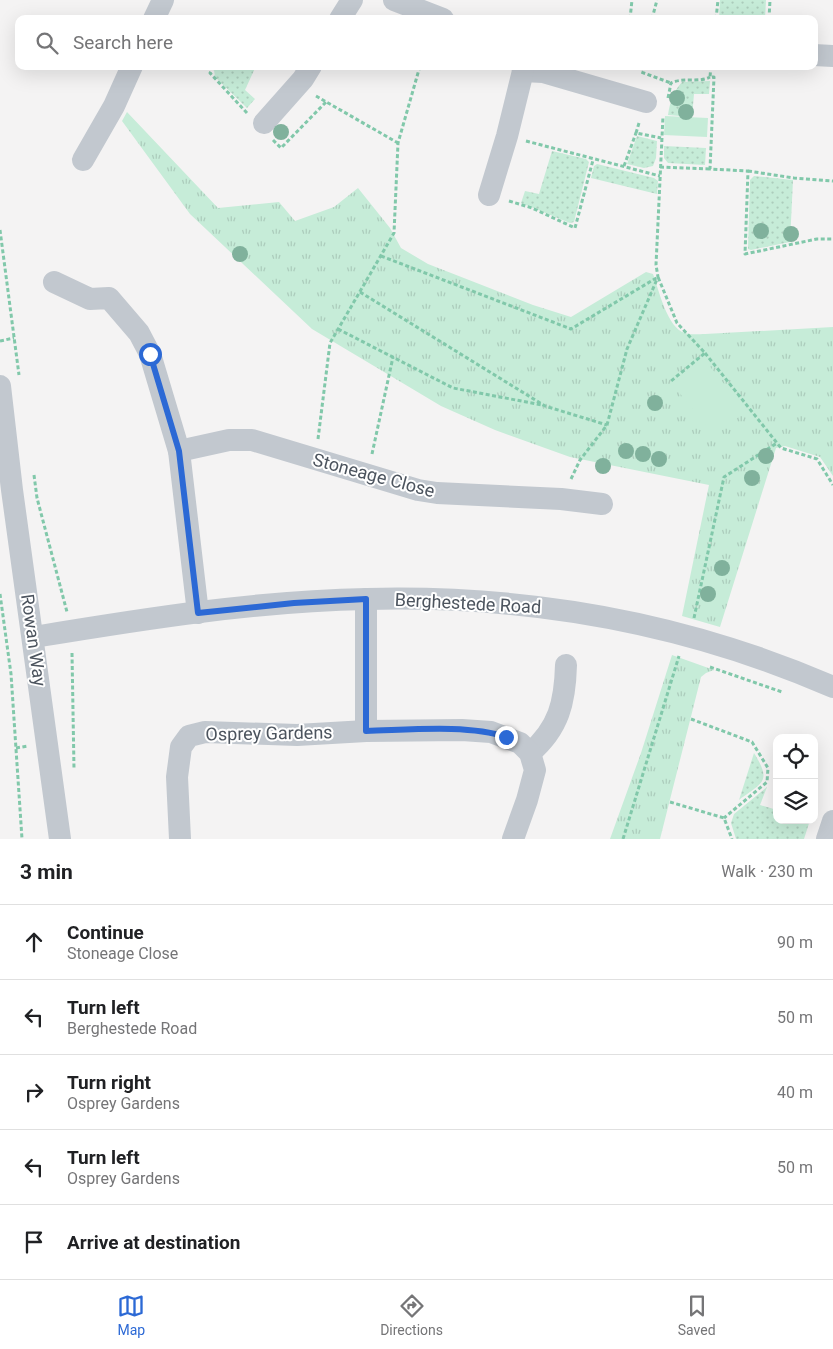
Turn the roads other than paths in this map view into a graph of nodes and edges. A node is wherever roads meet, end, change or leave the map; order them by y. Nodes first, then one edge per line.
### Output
1 (163, 0) edge
2 (352, 0) edge
3 (394, 0) edge
4 (420, 5) edge
5 (156, 15) edge
6 (343, 15) edge
7 (436, 15) edge
8 (818, 55) edge
9 (833, 56) edge
10 (130, 70) edge
11 (308, 70) edge
12 (522, 70) edge
13 (529, 70) edge
14 (659, 105) road end
15 (262, 125) road end
16 (83, 160) dead end
17 (489, 195) road end
18 (54, 282) dead end
19 (10, 381) edge
20 (3, 433) edge
21 (179, 451) junction
22 (6, 490) edge
23 (602, 504) dead end
24 (366, 599) junction
25 (198, 613) junction
26 (34, 638) junction
27 (566, 665) dead end
28 (833, 687) edge
29 (366, 731) junction
30 (530, 753) junction
31 (833, 821) edge
32 (60, 839) edge
33 (180, 839) edge
34 (513, 839) edge
35 (827, 839) edge

1 - 5 street
2 - 6 street
3 - 4 street
4 - 7 street
8 - 9 street
10 - 16 street
11 - 15 street
12 - 17 street
13 - 14 street
18 - 21 street
19 - 20 street, Rowan Way
20 - 22 street, Rowan Way
21 - 23 street, Stoneage Close
21 - 25 street
22 - 26 street, Rowan Way
24 - 25 street, Berghestede Road
24 - 28 street, Berghestede Road
24 - 29 street
25 - 26 street, Berghestede Road
26 - 32 street, Rowan Way
27 - 30 street
29 - 30 street, Osprey Gardens
29 - 33 street, Osprey Gardens
30 - 34 street
31 - 35 street

